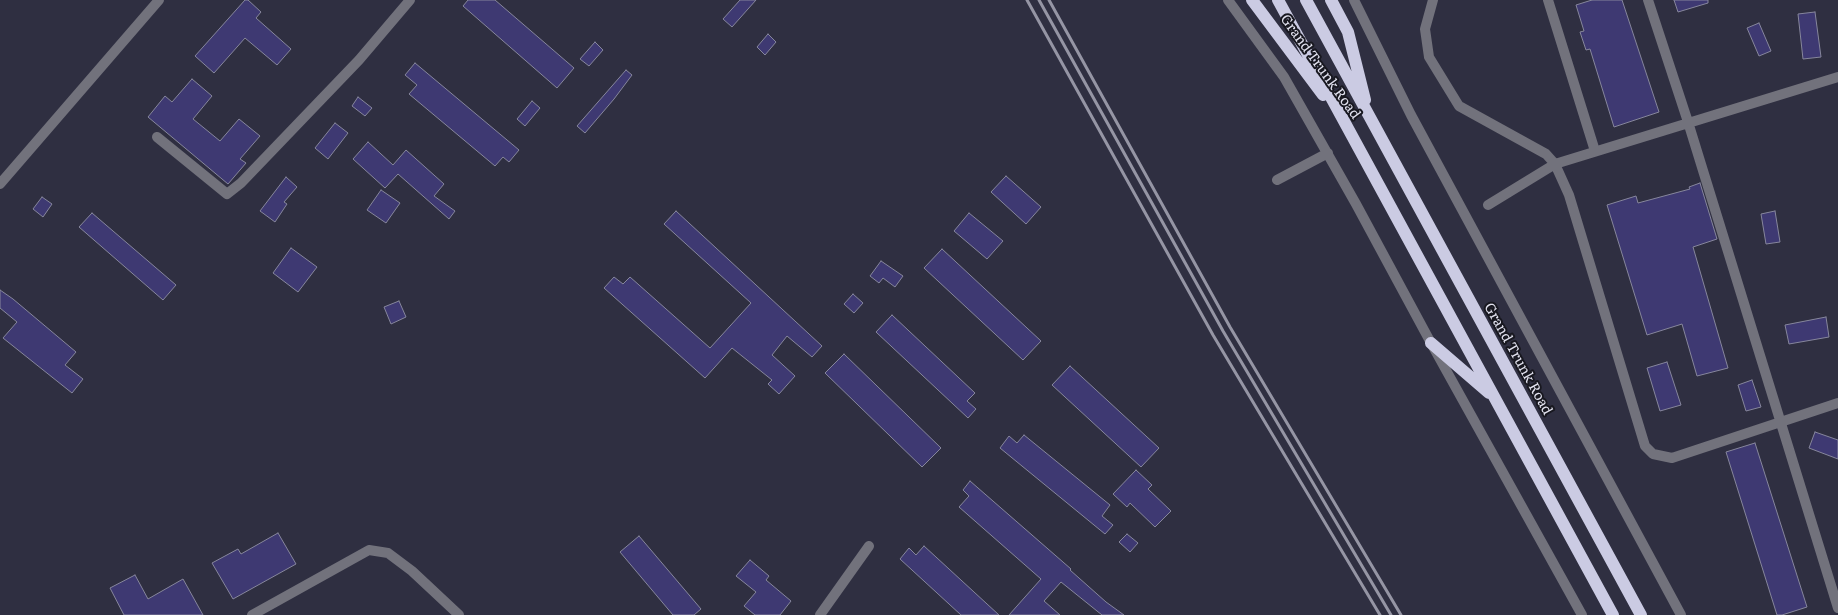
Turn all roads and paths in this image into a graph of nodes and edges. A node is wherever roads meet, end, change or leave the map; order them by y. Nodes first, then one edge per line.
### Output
1 (158, 0) edge
2 (410, 0) edge
3 (1228, 0) edge
4 (1252, 0) edge
5 (1278, 0) edge
6 (1306, 0) edge
7 (1331, 0) edge
8 (1354, 0) edge
9 (1433, 0) edge
10 (1548, 0) edge
11 (1648, 0) edge
12 (1838, 77) edge
13 (1369, 117) junction
14 (1688, 122) junction
15 (1349, 132) junction
16 (157, 137) dead end
17 (1595, 151) junction
18 (1328, 153) junction
19 (1555, 164) junction
20 (1277, 180) dead end
21 (0, 184) edge
22 (1488, 205) dead end
23 (1431, 343) junction
24 (1494, 398) junction
25 (1838, 403) edge
26 (1781, 422) junction
27 (869, 546) dead end
28 (1838, 608) edge
29 (252, 615) edge
30 (459, 615) edge
31 (820, 615) edge
32 (1582, 615) edge
33 (1613, 615) edge
34 (1642, 615) edge
35 (1681, 615) edge

1 - 21 street
2 - 16 street
3 - 18 street
4 - 15 highway, Grand Trunk Road
5 - 15 highway, Grand Trunk Road
6 - 13 highway, Grand Trunk Road
7 - 13 highway, Grand Trunk Road
8 - 35 street
9 - 19 street
10 - 17 street
11 - 14 street
12 - 14 street
13 - 34 highway, Grand Trunk Road
14 - 17 street
14 - 26 street
15 - 24 highway, Grand Trunk Road
17 - 19 street
18 - 20 street
18 - 23 street
19 - 22 street
19 - 26 street
23 - 24 highway
23 - 32 street
24 - 33 highway, Grand Trunk Road
25 - 26 street
26 - 28 street
27 - 31 street
29 - 30 street

